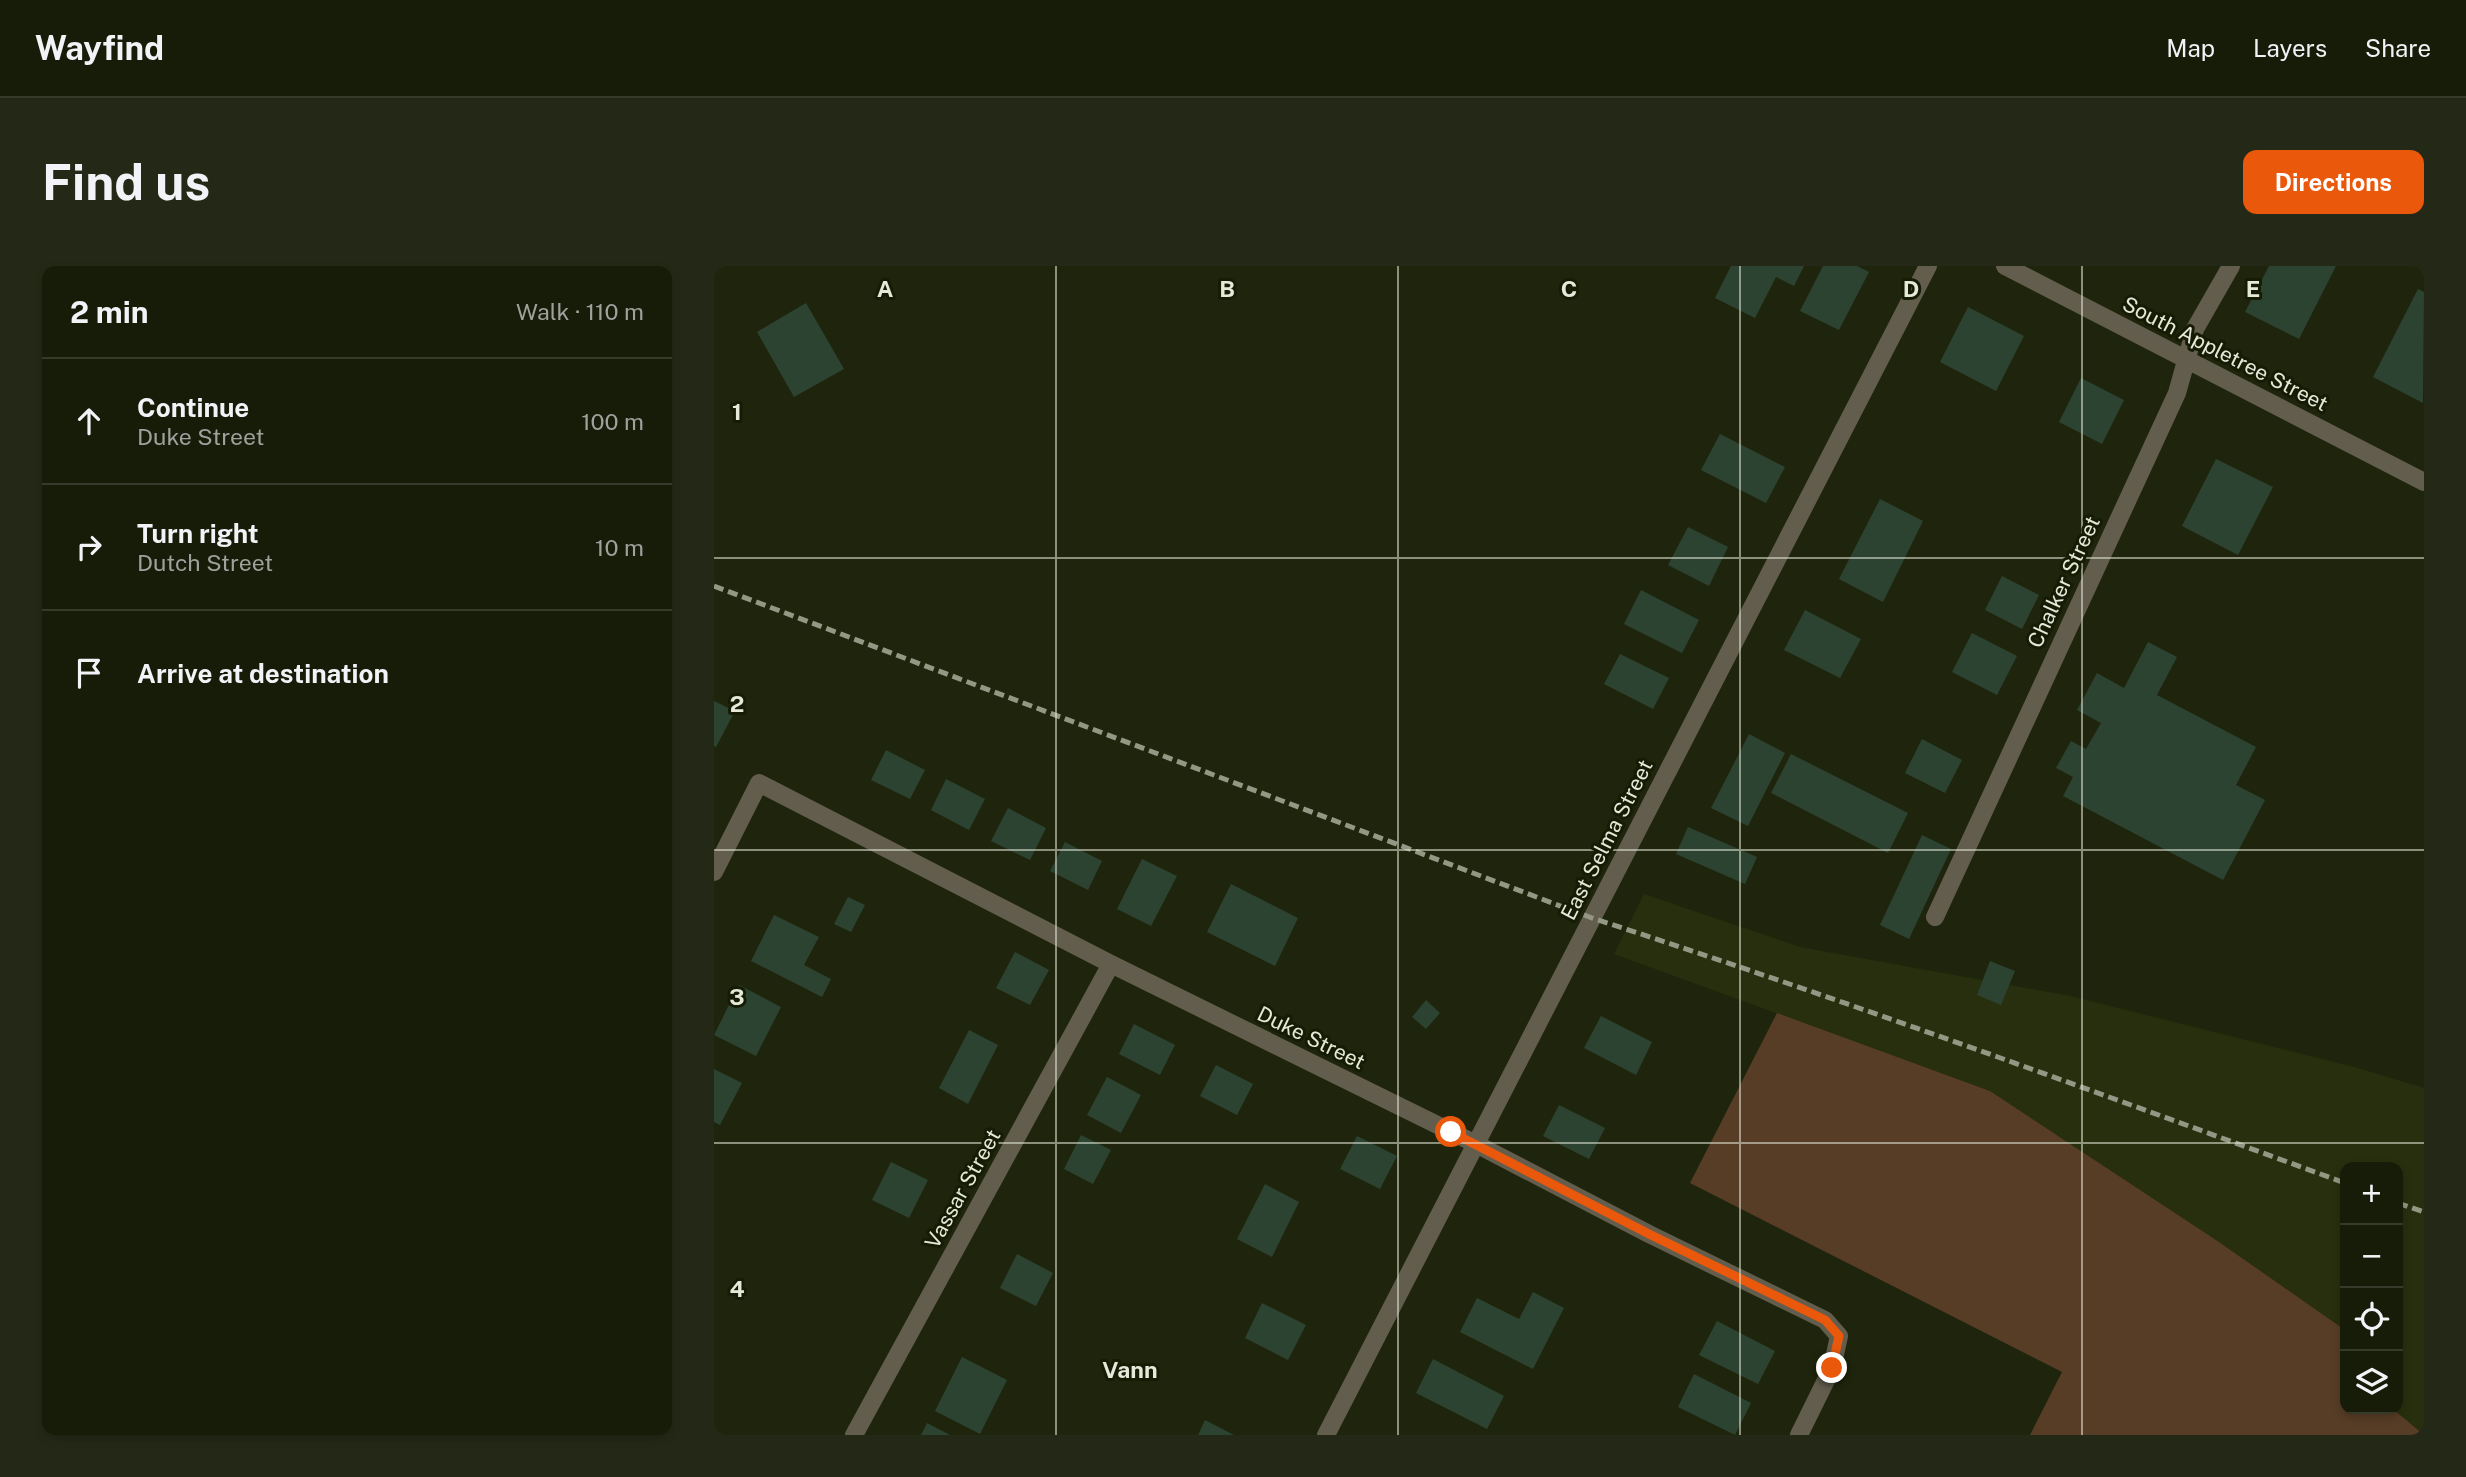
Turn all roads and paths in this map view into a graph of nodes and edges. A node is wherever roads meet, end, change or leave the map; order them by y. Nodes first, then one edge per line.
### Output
1 (1928, 266) edge
2 (2005, 266) edge
3 (2231, 266) edge
4 (2186, 359) junction
5 (2424, 482) edge
6 (714, 872) edge
7 (1936, 917) dead end
8 (1111, 964) junction
9 (1476, 1144) junction
10 (854, 1435) edge
11 (1326, 1435) edge
12 (1799, 1435) edge

1 - 9 street, East Selma Street
2 - 4 street, South Appletree Street
3 - 4 street, Chalker Street
4 - 5 street, South Appletree Street
4 - 7 street, Chalker Street
6 - 8 street, Duke Street
8 - 9 street, Duke Street
8 - 10 street, Vassar Street
9 - 11 street, East Selma Street
9 - 12 street, Duke Street

